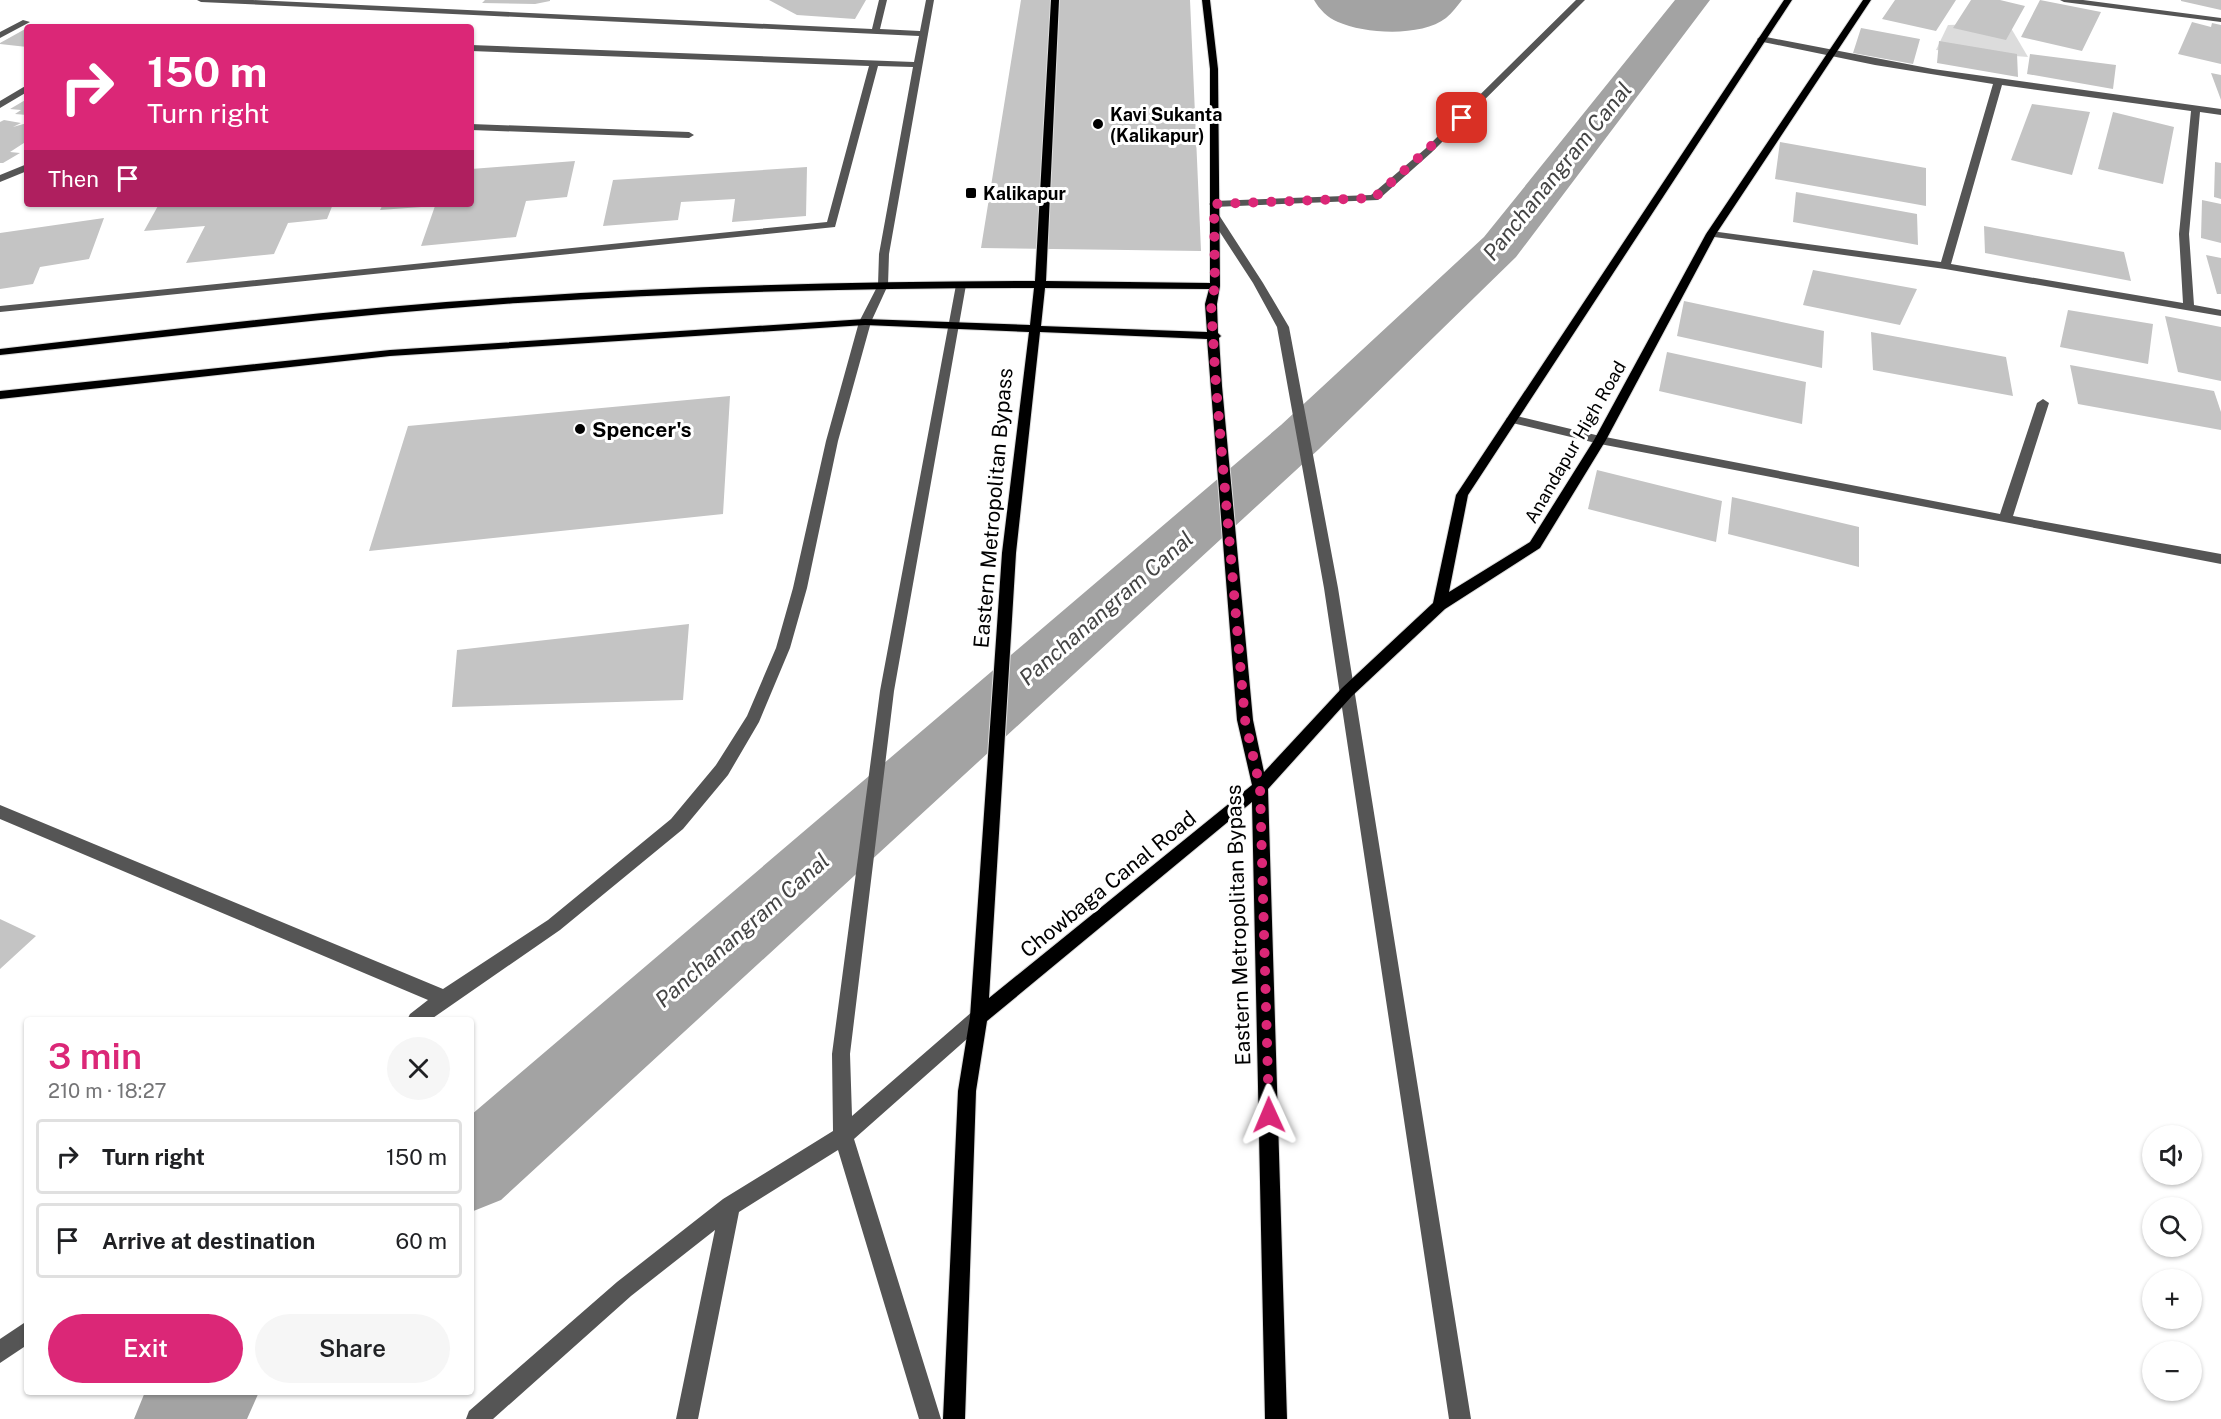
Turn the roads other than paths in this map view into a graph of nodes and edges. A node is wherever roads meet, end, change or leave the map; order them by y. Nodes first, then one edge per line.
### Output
1 (201, 0) edge
2 (456, 0) edge
3 (884, 0) edge
4 (930, 0) edge
5 (1055, 0) edge
6 (1206, 0) edge
7 (1581, 0) edge
8 (1788, 0) edge
9 (1867, 0) edge
10 (2064, 0) edge
11 (447, 10) junction
12 (2221, 20) edge
13 (26, 22) dead end
14 (875, 32) junction
15 (925, 34) junction
16 (0, 35) edge
17 (1761, 39) junction
18 (474, 48) edge
19 (1829, 54) junction
20 (874, 64) junction
21 (919, 65) junction
22 (1998, 83) junction
23 (24, 90) edge
24 (0, 105) edge
25 (2196, 108) junction
26 (2221, 112) edge
27 (474, 127) edge
28 (688, 135) dead end
29 (24, 167) edge
30 (0, 179) edge
31 (1214, 204) junction
32 (1215, 217) junction
33 (1711, 234) junction
34 (1945, 266) junction
35 (1040, 284) junction
36 (883, 285) junction
37 (961, 285) junction
38 (1215, 286) junction
39 (2189, 307) junction
40 (0, 309) edge
41 (2221, 312) edge
42 (865, 322) junction
43 (954, 326) junction
44 (1035, 330) junction
45 (1215, 336) junction
46 (0, 352) edge
47 (0, 395) edge
48 (2043, 403) dead end
49 (1512, 419) junction
50 (1600, 440) junction
51 (2005, 519) junction
52 (2221, 559) edge
53 (1440, 604) junction
54 (1347, 692) junction
55 (1260, 787) junction
56 (0, 812) edge
57 (444, 998) junction
58 (420, 1017) edge
59 (979, 1017) junction
60 (843, 1136) junction
61 (730, 1206) junction
62 (24, 1334) edge
63 (0, 1352) edge
64 (477, 1419) edge
65 (687, 1419) edge
66 (930, 1419) edge
67 (954, 1419) edge
68 (1276, 1419) edge
69 (1460, 1419) edge

1 - 11 street
2 - 11 street
3 - 14 street
4 - 15 street
5 - 35 main road, Eastern Metropolitan Bypass
6 - 31 main road, Eastern Metropolitan Bypass
7 - 31 street
8 - 17 main road
9 - 19 main road, Anandapur High Road
10 - 12 street
11 - 14 street
13 - 16 street
14 - 15 street
15 - 21 street
17 - 19 street
17 - 49 main road
18 - 20 street
19 - 22 street
19 - 33 main road, Anandapur High Road
20 - 21 street
20 - 40 street
21 - 36 street
22 - 25 street
22 - 34 street
23 - 24 street
25 - 26 street
25 - 39 street
27 - 28 street
29 - 30 street
31 - 32 main road, Eastern Metropolitan Bypass
32 - 38 main road, Eastern Metropolitan Bypass
32 - 54 street
33 - 34 street
33 - 50 main road, Anandapur High Road
34 - 39 street
35 - 37 main road
35 - 38 main road
35 - 44 main road, Eastern Metropolitan Bypass
36 - 37 main road
36 - 42 street
36 - 46 main road
37 - 43 street
38 - 45 main road, Eastern Metropolitan Bypass
39 - 41 street
42 - 43 main road
42 - 47 main road
42 - 57 street
43 - 44 main road
43 - 60 street
44 - 45 main road
44 - 59 main road, Eastern Metropolitan Bypass
45 - 55 main road, Eastern Metropolitan Bypass
48 - 51 street
49 - 50 street
49 - 53 main road
50 - 51 street
50 - 53 main road, Anandapur High Road
51 - 52 street
53 - 54 main road, Chowbaga Canal Road
54 - 55 main road, Chowbaga Canal Road
54 - 69 street
55 - 59 main road, Chowbaga Canal Road
55 - 68 main road, Eastern Metropolitan Bypass
56 - 57 street
57 - 58 street
59 - 60 street
59 - 67 main road, Eastern Metropolitan Bypass
60 - 61 street
60 - 66 street
61 - 64 street
61 - 65 street
62 - 63 street

